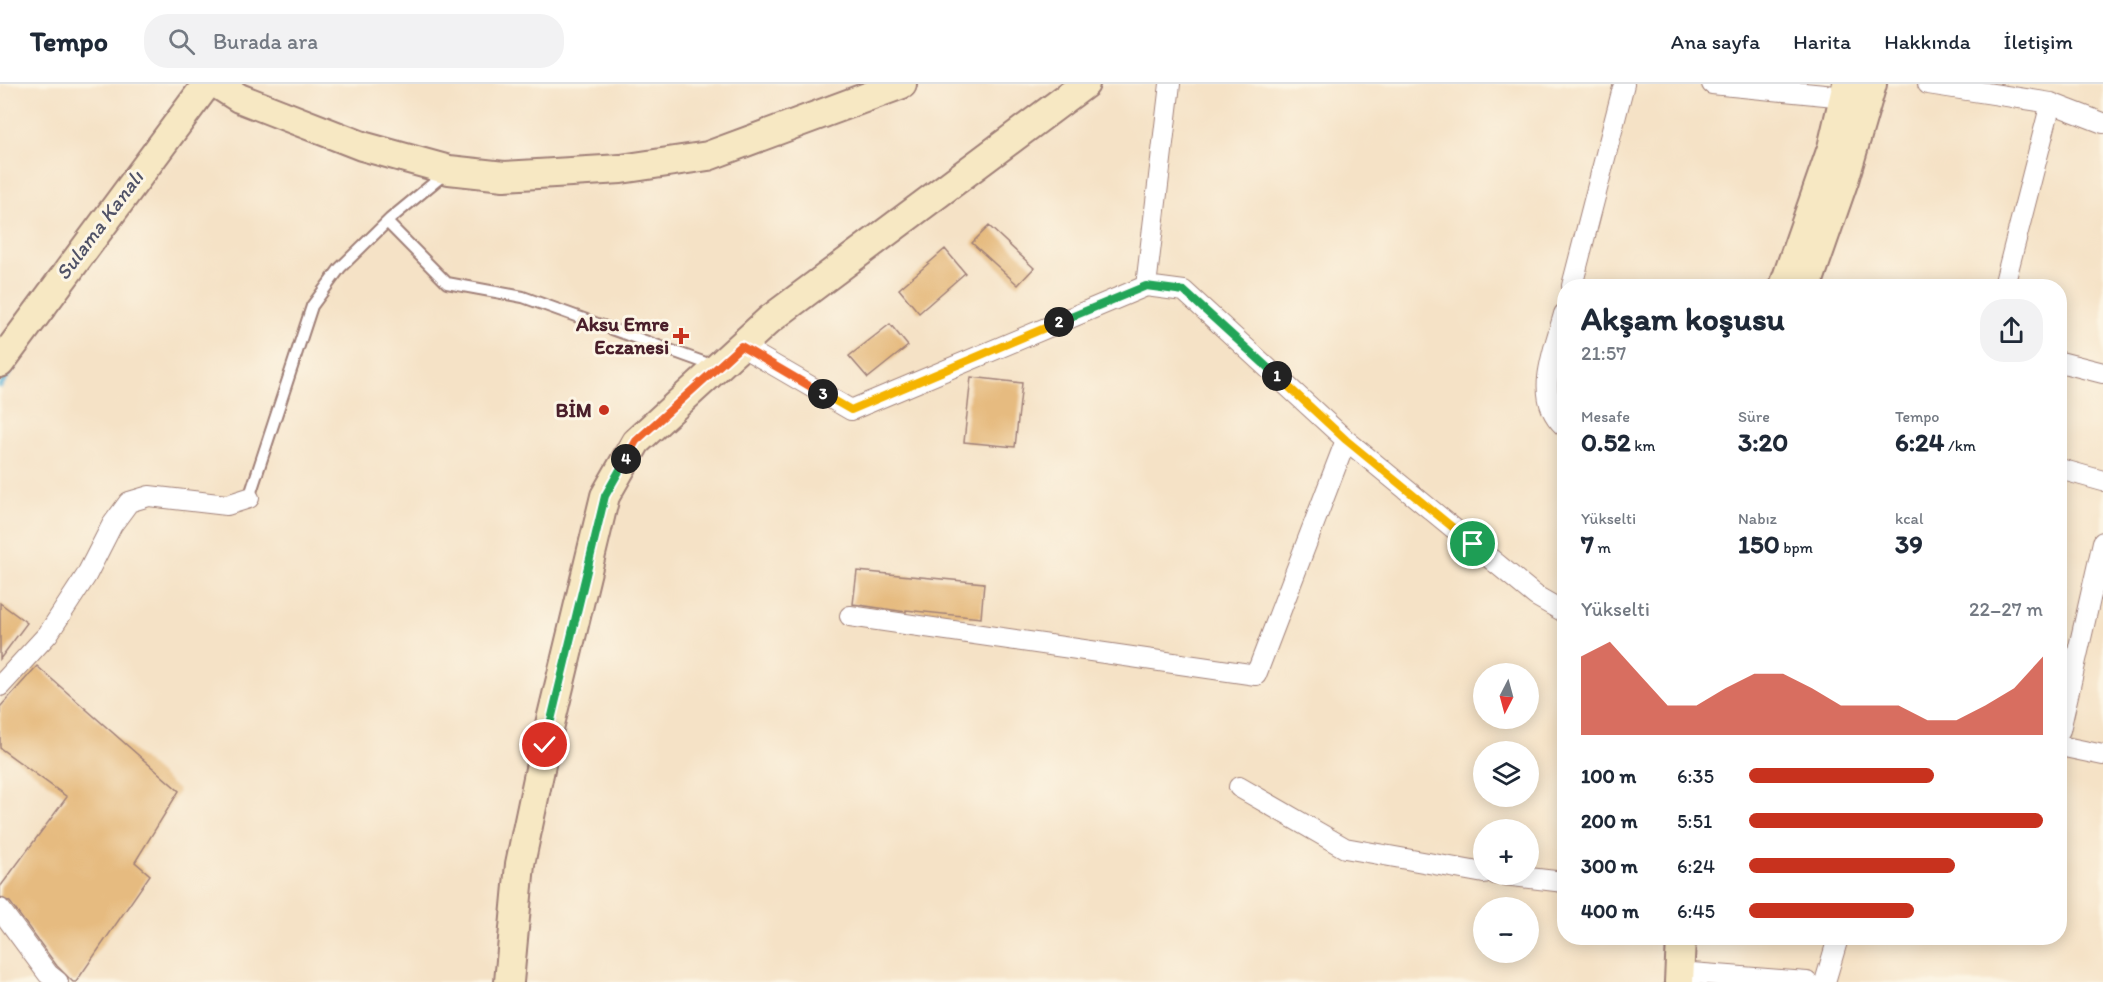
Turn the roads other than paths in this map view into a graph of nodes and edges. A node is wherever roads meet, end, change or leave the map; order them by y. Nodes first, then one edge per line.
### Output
1 (902, 84) edge
2 (1085, 84) edge
3 (1170, 84) edge
4 (1624, 84) edge
5 (1712, 84) edge
6 (1872, 84) edge
7 (1928, 84) edge
8 (220, 88) edge
9 (2005, 90) edge
10 (1846, 91) edge
11 (2051, 103) junction
12 (2103, 123) edge
13 (449, 170) junction
14 (387, 222) junction
15 (1574, 279) edge
16 (1786, 279) edge
17 (1809, 279) edge
18 (2006, 279) edge
19 (1146, 286) junction
20 (1557, 342) edge
21 (741, 346) junction
22 (0, 363) edge
23 (2067, 364) edge
24 (717, 367) junction
25 (2103, 373) edge
26 (1557, 415) edge
27 (1346, 440) junction
28 (2067, 471) edge
29 (2103, 481) edge
30 (249, 498) joint
31 (2103, 542) edge
32 (1557, 608) edge
33 (850, 616) dead end
34 (0, 686) edge
35 (2067, 699) edge
36 (2067, 747) edge
37 (2103, 755) edge
38 (1239, 787) dead end
39 (1473, 871) edge
40 (1539, 879) edge
41 (1557, 881) edge
42 (0, 909) edge
43 (1681, 945) edge
44 (1836, 945) edge
45 (1679, 977) edge
46 (58, 982) edge
47 (509, 982) edge
48 (1807, 982) edge
49 (1825, 982) edge

1 - 13 street
2 - 21 street
3 - 19 street
4 - 15 street
5 - 10 street
6 - 17 street
7 - 9 street
8 - 13 street
8 - 22 street
9 - 11 street
10 - 16 street
11 - 12 street
11 - 18 street
13 - 14 lane
14 - 24 lane
14 - 30 lane
19 - 21 street
19 - 27 street
20 - 26 street
21 - 24 street
23 - 25 street
24 - 47 street
27 - 32 street
27 - 33 street
28 - 29 street
30 - 34 street
31 - 35 street
36 - 37 street
38 - 39 street
40 - 41 street
42 - 46 street
43 - 45 street
44 - 49 street
45 - 48 street

